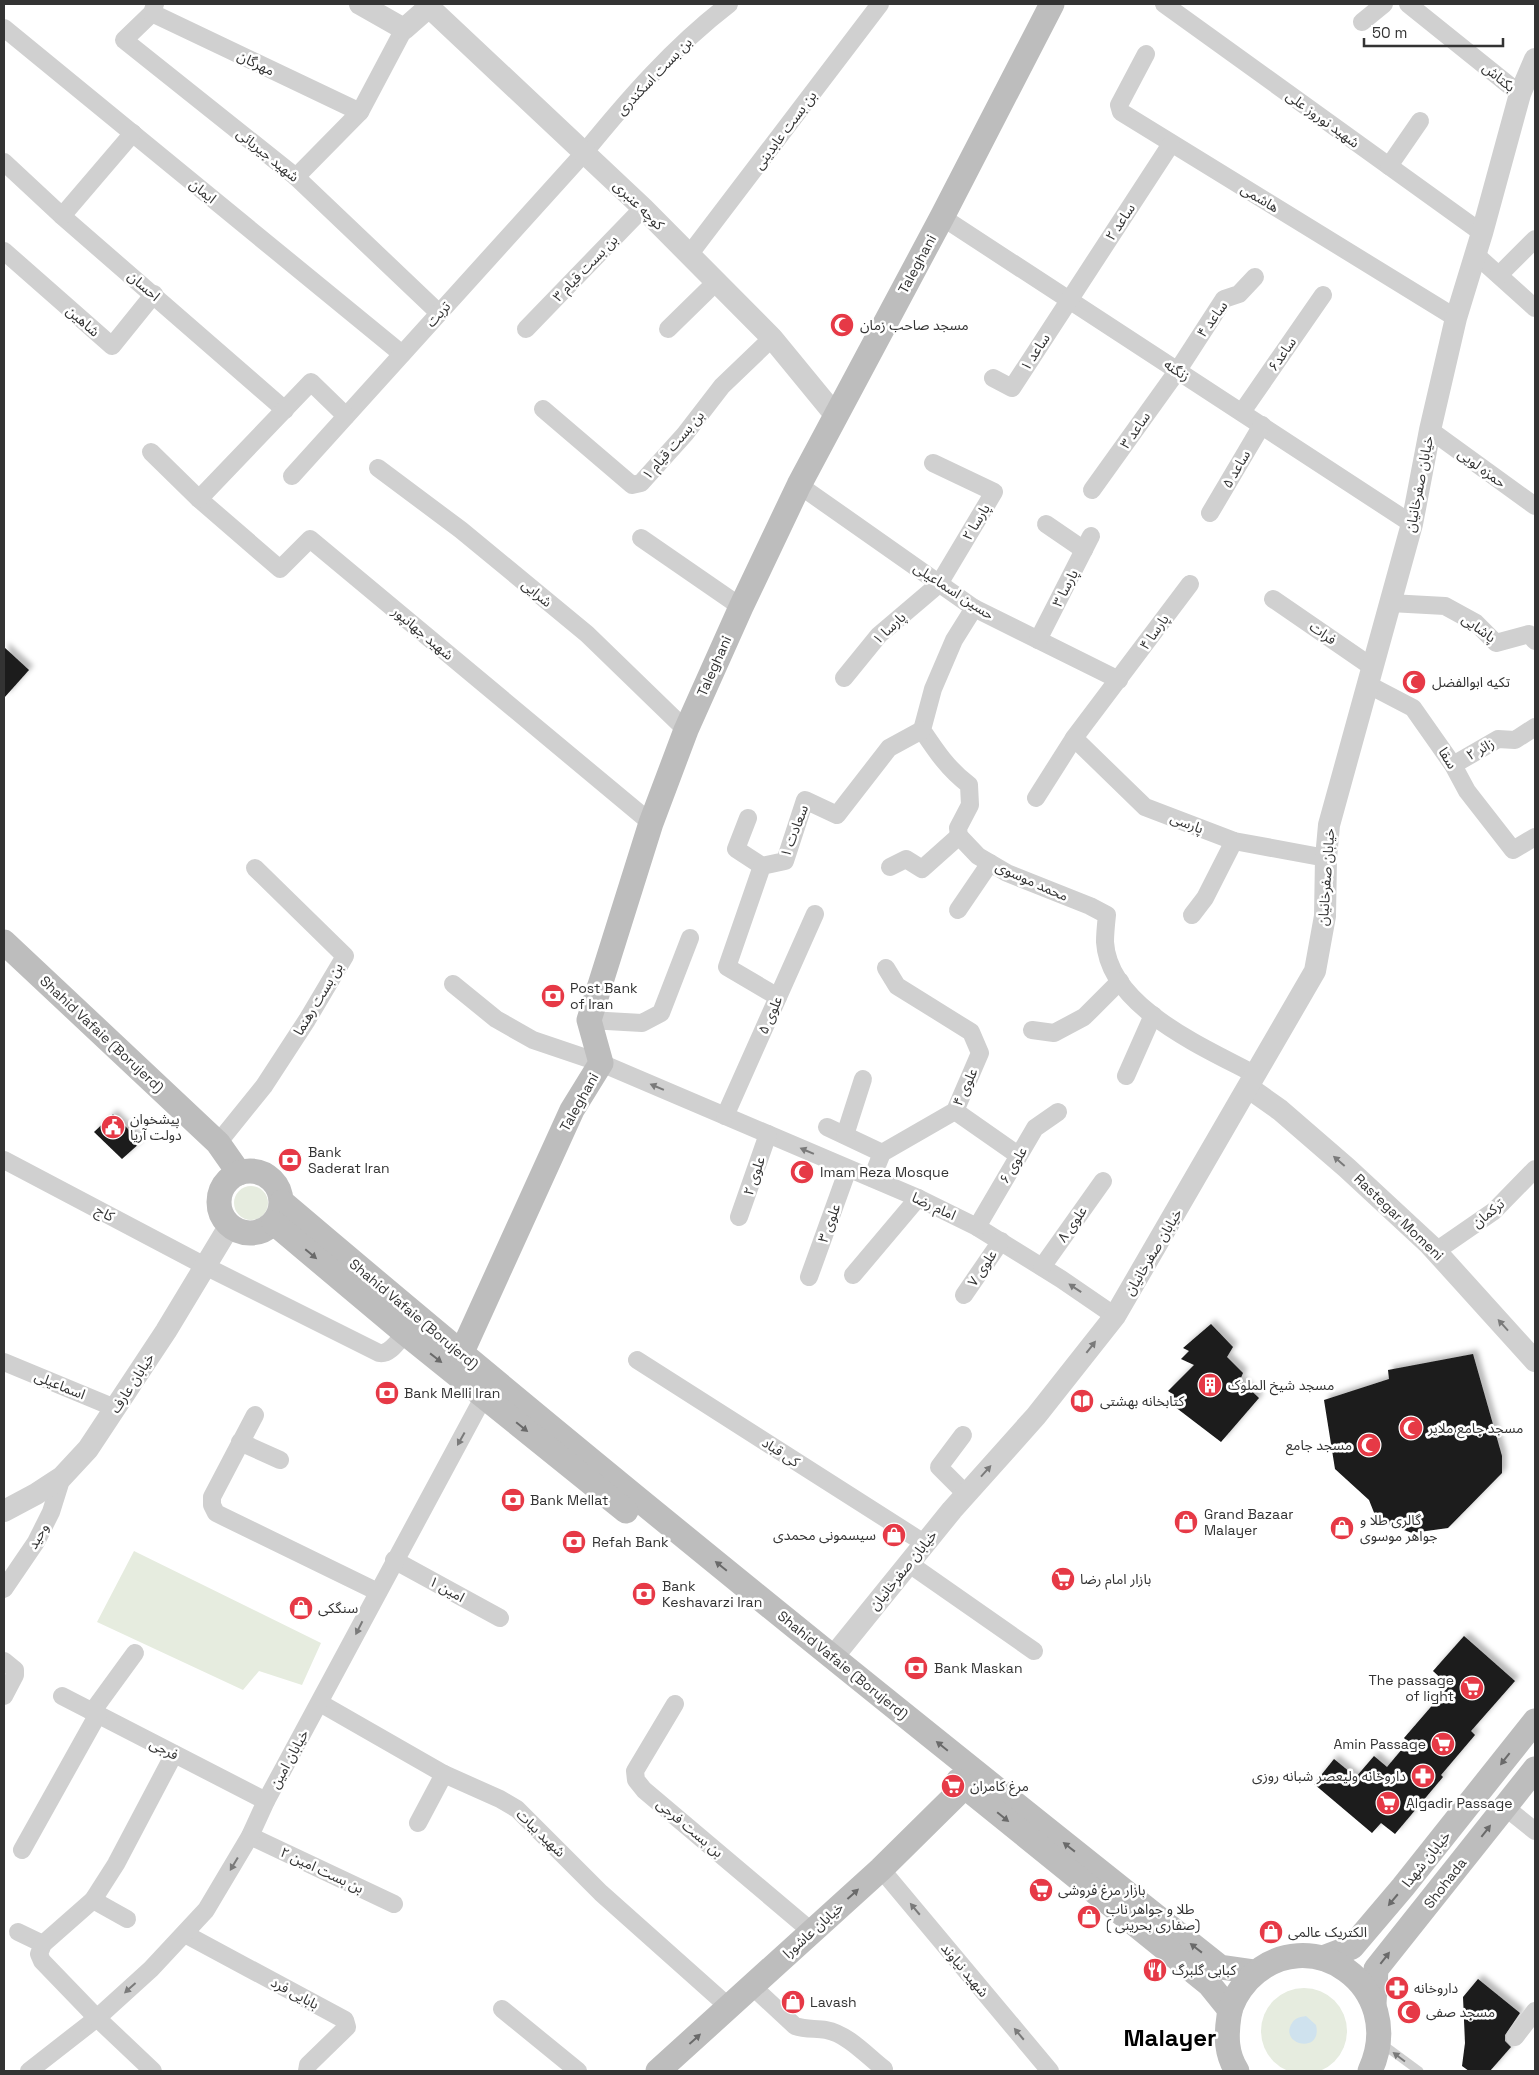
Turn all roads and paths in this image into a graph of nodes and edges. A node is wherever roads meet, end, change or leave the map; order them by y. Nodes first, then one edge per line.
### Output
1 (360, 4) edge
2 (729, 4) edge
3 (880, 4) edge
4 (1052, 4) edge
5 (1164, 4) edge
6 (1384, 4) edge
7 (1408, 4) edge
8 (430, 6) edge
9 (154, 8) edge
10 (1362, 22) dead end
11 (4, 28) edge
12 (404, 29) junction
13 (1146, 54) dead end
14 (1530, 77) edge
15 (360, 112) junction
16 (1420, 121) dead end
17 (133, 134) junction
18 (1171, 144) junction
19 (584, 153) junction
20 (4, 162) edge
21 (1389, 166) junction
22 (296, 177) junction
23 (643, 208) junction
24 (62, 216) junction
25 (942, 216) junction
26 (1535, 239) edge
27 (1479, 244) junction
28 (4, 251) edge
29 (690, 255) junction
30 (1499, 275) junction
31 (1255, 277) dead end
32 (715, 283) junction
33 (154, 294) junction
34 (1323, 295) dead end
35 (1068, 299) junction
36 (1535, 308) edge
37 (438, 313) junction
38 (1456, 318) junction
39 (526, 329) dead end
40 (668, 329) dead end
41 (772, 338) junction
42 (402, 354) junction
43 (1178, 370) junction
44 (993, 378) dead end
45 (543, 409) dead end
46 (285, 410) junction
47 (1242, 412) junction
48 (346, 416) junction
49 (836, 416) junction
50 (1262, 425) junction
51 (1430, 430) junction
52 (151, 452) dead end
53 (933, 463) dead end
54 (378, 468) dead end
55 (292, 476) dead end
56 (799, 485) junction
57 (1092, 490) dead end
58 (199, 499) junction
59 (1535, 506) edge
60 (1210, 513) dead end
61 (1046, 524) dead end
62 (1412, 524) junction
63 (641, 538) dead end
64 (939, 584) junction
65 (1190, 584) dead end
66 (1273, 599) dead end
67 (1390, 603) junction
68 (741, 607) junction
69 (974, 608) junction
70 (1038, 640) junction
71 (1535, 641) edge
72 (1369, 675) junction
73 (844, 678) dead end
74 (1119, 680) junction
75 (1535, 727) edge
76 (686, 730) junction
77 (922, 730) junction
78 (1074, 738) junction
79 (1453, 764) junction
80 (1036, 798) dead end
81 (748, 818) dead end
82 (651, 822) junction
83 (959, 836) junction
84 (1535, 837) edge
85 (1234, 841) junction
86 (1326, 858) junction
87 (990, 863) junction
88 (762, 866) junction
89 (890, 867) dead end
90 (255, 868) dead end
91 (958, 910) dead end
92 (815, 914) dead end
93 (1192, 915) dead end
94 (690, 938) dead end
95 (4, 942) edge
96 (886, 968) dead end
97 (1120, 981) junction
98 (453, 984) dead end
99 (778, 997) junction
100 (1153, 1015) junction
101 (589, 1020) junction
102 (1032, 1030) dead end
103 (600, 1063) junction
104 (1126, 1076) dead end
105 (863, 1078) dead end
106 (1252, 1081) junction
107 (955, 1111) junction
108 (1058, 1112) dead end
109 (726, 1116) junction
110 (827, 1127) dead end
111 (768, 1134) junction
112 (845, 1135) junction
113 (218, 1143) junction
114 (882, 1153) junction
115 (1018, 1155) junction
116 (4, 1160) edge
117 (848, 1169) junction
118 (1535, 1169) edge
119 (239, 1173) junction
120 (872, 1178) junction
121 (1103, 1181) dead end
122 (918, 1198) junction
123 (278, 1212) junction
124 (739, 1217) dead end
125 (230, 1226) junction
126 (977, 1227) junction
127 (1000, 1241) junction
128 (1436, 1251) junction
129 (205, 1266) junction
130 (1042, 1267) junction
131 (854, 1275) dead end
132 (809, 1277) dead end
133 (964, 1295) dead end
134 (1116, 1316) junction
135 (405, 1333) junction
136 (461, 1354) junction
137 (637, 1360) dead end
138 (1535, 1361) edge
139 (4, 1362) edge
140 (484, 1396) junction
141 (115, 1408) junction
142 (256, 1415) dead end
143 (964, 1435) dead end
144 (240, 1442) junction
145 (280, 1460) dead end
146 (62, 1477) junction
147 (966, 1494) junction
148 (4, 1511) edge
149 (924, 1543) junction
150 (394, 1560) junction
151 (908, 1563) junction
152 (4, 1589) edge
153 (378, 1592) junction
154 (500, 1618) dead end
155 (1034, 1652) dead end
156 (135, 1653) dead end
157 (833, 1657) junction
158 (4, 1661) edge
159 (4, 1696) edge
160 (62, 1696) dead end
161 (320, 1703) junction
162 (675, 1704) dead end
163 (95, 1713) junction
164 (1535, 1721) edge
165 (174, 1754) junction
166 (1535, 1769) edge
167 (444, 1774) junction
168 (965, 1786) junction
169 (266, 1801) junction
170 (1506, 1807) junction
171 (418, 1822) dead end
172 (1535, 1831) edge
173 (250, 1836) junction
174 (22, 1850) dead end
175 (881, 1869) junction
176 (93, 1900) junction
177 (394, 1904) dead end
178 (127, 1919) dead end
179 (811, 1931) junction
180 (18, 1932) dead end
181 (185, 1934) junction
182 (43, 1944) junction
183 (1323, 1958) junction
184 (1256, 1972) junction
185 (752, 1986) junction
186 (1374, 2004) junction
187 (730, 2008) junction
188 (502, 2009) dead end
189 (1230, 2010) junction
190 (1535, 2011) edge
191 (97, 2018) junction
192 (1515, 2037) dead end
193 (1380, 2042) junction
194 (884, 2070) dead end
195 (30, 2071) edge
196 (153, 2071) edge
197 (307, 2071) edge
198 (578, 2071) edge
199 (658, 2071) edge
200 (1050, 2071) edge
201 (1237, 2071) edge
202 (1370, 2071) edge
203 (1419, 2071) edge

1 - 12 street
2 - 19 street, بن بست اسکندری
3 - 29 street, بن بست عابدینی
4 - 25 main road, Taleghani
5 - 21 street, شهید نوروز علی
6 - 10 street
7 - 14 street, بکتاش
8 - 12 street
8 - 19 street, کوچه عنبری
9 - 15 street, مهرگان
9 - 22 street, شهید جیریائی
11 - 17 street, ایمان
12 - 15 street
13 - 18 street, هاشمی
14 - 27 street, خیابان صفرخانیان
15 - 22 street
16 - 21 street
17 - 24 street
17 - 42 street, ایمان
18 - 35 street, ساعد ۲
18 - 38 street, هاشمی
19 - 23 street, کوچه عنبری
19 - 37 street, تربت
20 - 24 street, احسان
21 - 27 street, شهید نوروز علی
22 - 37 street, شهید جیریائی
23 - 29 street, کوچه عنبری
23 - 39 street, بن بست قیام ۳
24 - 33 street, احسان
25 - 35 street, زنگنه
25 - 49 main road, Taleghani
26 - 30 street
27 - 30 street
27 - 38 street, خیابان صفرخانیان
28 - 33 street, شاهین
29 - 32 street, کوچه عنبری
30 - 36 street
31 - 43 street, ساعد ۴
32 - 40 street
32 - 41 street, کوچه عنبری
33 - 46 street, احسان
34 - 47 street, ساعد۶
35 - 43 street, زنگنه
35 - 44 street, ساعد ۱
37 - 42 street, تربت
38 - 51 street, خیابان صفرخانیان
41 - 45 street, بن بست قیام ۱
41 - 49 street, کوچه عنبری
42 - 48 street, تربت
43 - 47 street, زنگنه
43 - 57 street, ساعد ۳
46 - 48 street
46 - 58 street
47 - 50 street, زنگنه
48 - 55 street, تربت
49 - 56 main road, Taleghani
50 - 60 street, ساعد ۵
50 - 62 street, زنگنه
51 - 59 street, حمزه لویی
51 - 62 street, خیابان صفرخانیان
52 - 58 street, شهید جهانپور
53 - 64 street, پارسا ۲
54 - 76 street, شرایی
56 - 64 street, حسین اسماعیلی
56 - 68 main road, Taleghani
58 - 82 street, شهید جهانپور
61 - 70 street, پارسا ۳
62 - 67 street, خیابان صفرخانیان
63 - 68 street
64 - 69 street, حسین اسماعیلی
64 - 73 street, پارسا ۱
65 - 74 street, پارسا ۴
66 - 72 street, فرات
67 - 71 street, پاشایی
67 - 72 street, خیابان صفرخانیان
68 - 76 main road, Taleghani
69 - 70 street, حسین اسماعیلی
69 - 77 street
70 - 74 street, حسین اسماعیلی
72 - 79 street, سقا
72 - 86 street, خیابان صفرخانیان
74 - 78 street, پارسا ۴
75 - 79 street, زائر ۲
76 - 82 main road, Taleghani
77 - 83 street
77 - 88 street, سعادت ۱
78 - 80 street, پارسا ۴
78 - 85 street, پارسی
79 - 84 street, سقا
81 - 88 street
82 - 101 main road, Taleghani
83 - 87 street, محمد موسوی
83 - 89 street
85 - 86 street, پارسی
85 - 93 street
86 - 106 street, خیابان صفرخانیان
87 - 91 street
87 - 97 street, محمد موسوی
88 - 99 street, سعادت ۱
90 - 113 street, بن بست رهنما
92 - 99 street, علوی ۵
94 - 101 street
95 - 113 main road, Shahid Vafaie (Borujerd)
96 - 107 street, علوی ۴
97 - 100 street, محمد موسوی
97 - 102 street
98 - 103 street, امام رضا
99 - 109 street, علوی ۵
100 - 104 street
100 - 106 street, محمد موسوی
101 - 103 main road, Taleghani
109 -> 103 street, امام رضا
103 - 136 main road, Taleghani
105 - 112 street
128 -> 106 street, Rastegar Momeni
106 - 134 street, خیابان صفرخانیان
107 - 114 street, علوی ۴
107 - 115 street
108 - 115 street, علوی ۶
109 - 111 street, امام رضا
110 - 112 street
117 -> 111 street, امام رضا
111 - 124 street, علوی ۲
112 - 114 street
113 - 119 main road, Shahid Vafaie (Borujerd)
114 - 120 street
115 - 126 street, علوی ۶
116 - 129 street, کاج
117 - 120 street, امام رضا
117 - 132 street, علوی ۳
118 - 128 street, ترکمان
119 - 123 main road
119 - 125 main road
120 - 122 street, امام رضا
121 - 130 street, علوی ۸
122 - 126 street, امام رضا
122 - 131 street
123 - 125 main road
123 -> 135 main road, Shahid Vafaie (Borujerd)
123 - 136 main road, Shahid Vafaie (Borujerd)
125 - 129 street, خیابان عارف
126 - 127 street, امام رضا
127 - 130 street, امام رضا
127 - 133 street, علوی ۷
138 -> 128 street, Rastegar Momeni
129 - 135 street, کاج
129 - 141 street, خیابان عارف
134 -> 130 street, امام رضا
147 -> 134 street, خیابان صفرخانیان
135 -> 140 main road, Shahid Vafaie (Borujerd)
157 -> 136 main road, Shahid Vafaie (Borujerd)
137 - 149 street, کی قباد
139 - 141 street, اسماعیلی
140 -> 150 street, خیابان امین
140 -> 168 main road, Shahid Vafaie (Borujerd)
141 - 146 street, خیابان عارف
142 - 144 street
143 - 147 street
144 - 145 street
144 - 153 street
146 - 148 street, خیابان عارف
146 - 152 street, وحید
147 - 149 street, خیابان صفرخانیان
149 - 151 street, خیابان صفرخانیان
150 - 153 street, خیابان امین
150 - 154 street, امین ۱
151 - 155 street
151 - 157 street, خیابان صفرخانیان
153 -> 161 street, خیابان امین
156 - 163 street
184 -> 157 main road, Shahid Vafaie (Borujerd)
158 - 159 street
160 - 163 street, فرجی
161 - 167 street, شهید بیات
161 - 169 street, خیابان امین
162 - 179 street, بن بست فرجی
163 - 165 street, فرجی
163 - 174 street
164 -> 183 main road, خیابان شهدا
165 - 169 street, فرجی
165 - 176 street
166 - 170 main road, Shohada
167 - 171 street
167 - 187 street, شهید بیات
168 - 175 main road, خیابان عاشورا
168 -> 189 main road, Shahid Vafaie (Borujerd)
169 - 173 street, خیابان امین
170 - 172 street
186 -> 170 main road, Shohada
173 - 177 street, بن بست امین ۲
173 -> 181 street, خیابان امین
179 -> 175 main road, خیابان عاشورا
200 -> 175 street, شهید نیاوند
176 - 178 street
176 - 182 street
179 - 185 main road, خیابان عاشورا
180 - 182 street
181 -> 191 street, خیابان امین
181 - 197 street, بابایی فرد
182 - 191 street
183 - 184 main road
183 - 186 main road
184 - 189 main road
185 - 187 main road, خیابان عاشورا
185 - 194 street
186 - 193 main road
199 -> 187 main road, خیابان عاشورا
188 - 198 street
189 - 201 main road
190 - 192 street
191 - 195 street, خیابان امین
191 - 196 street
193 - 202 main road
203 -> 193 lane

